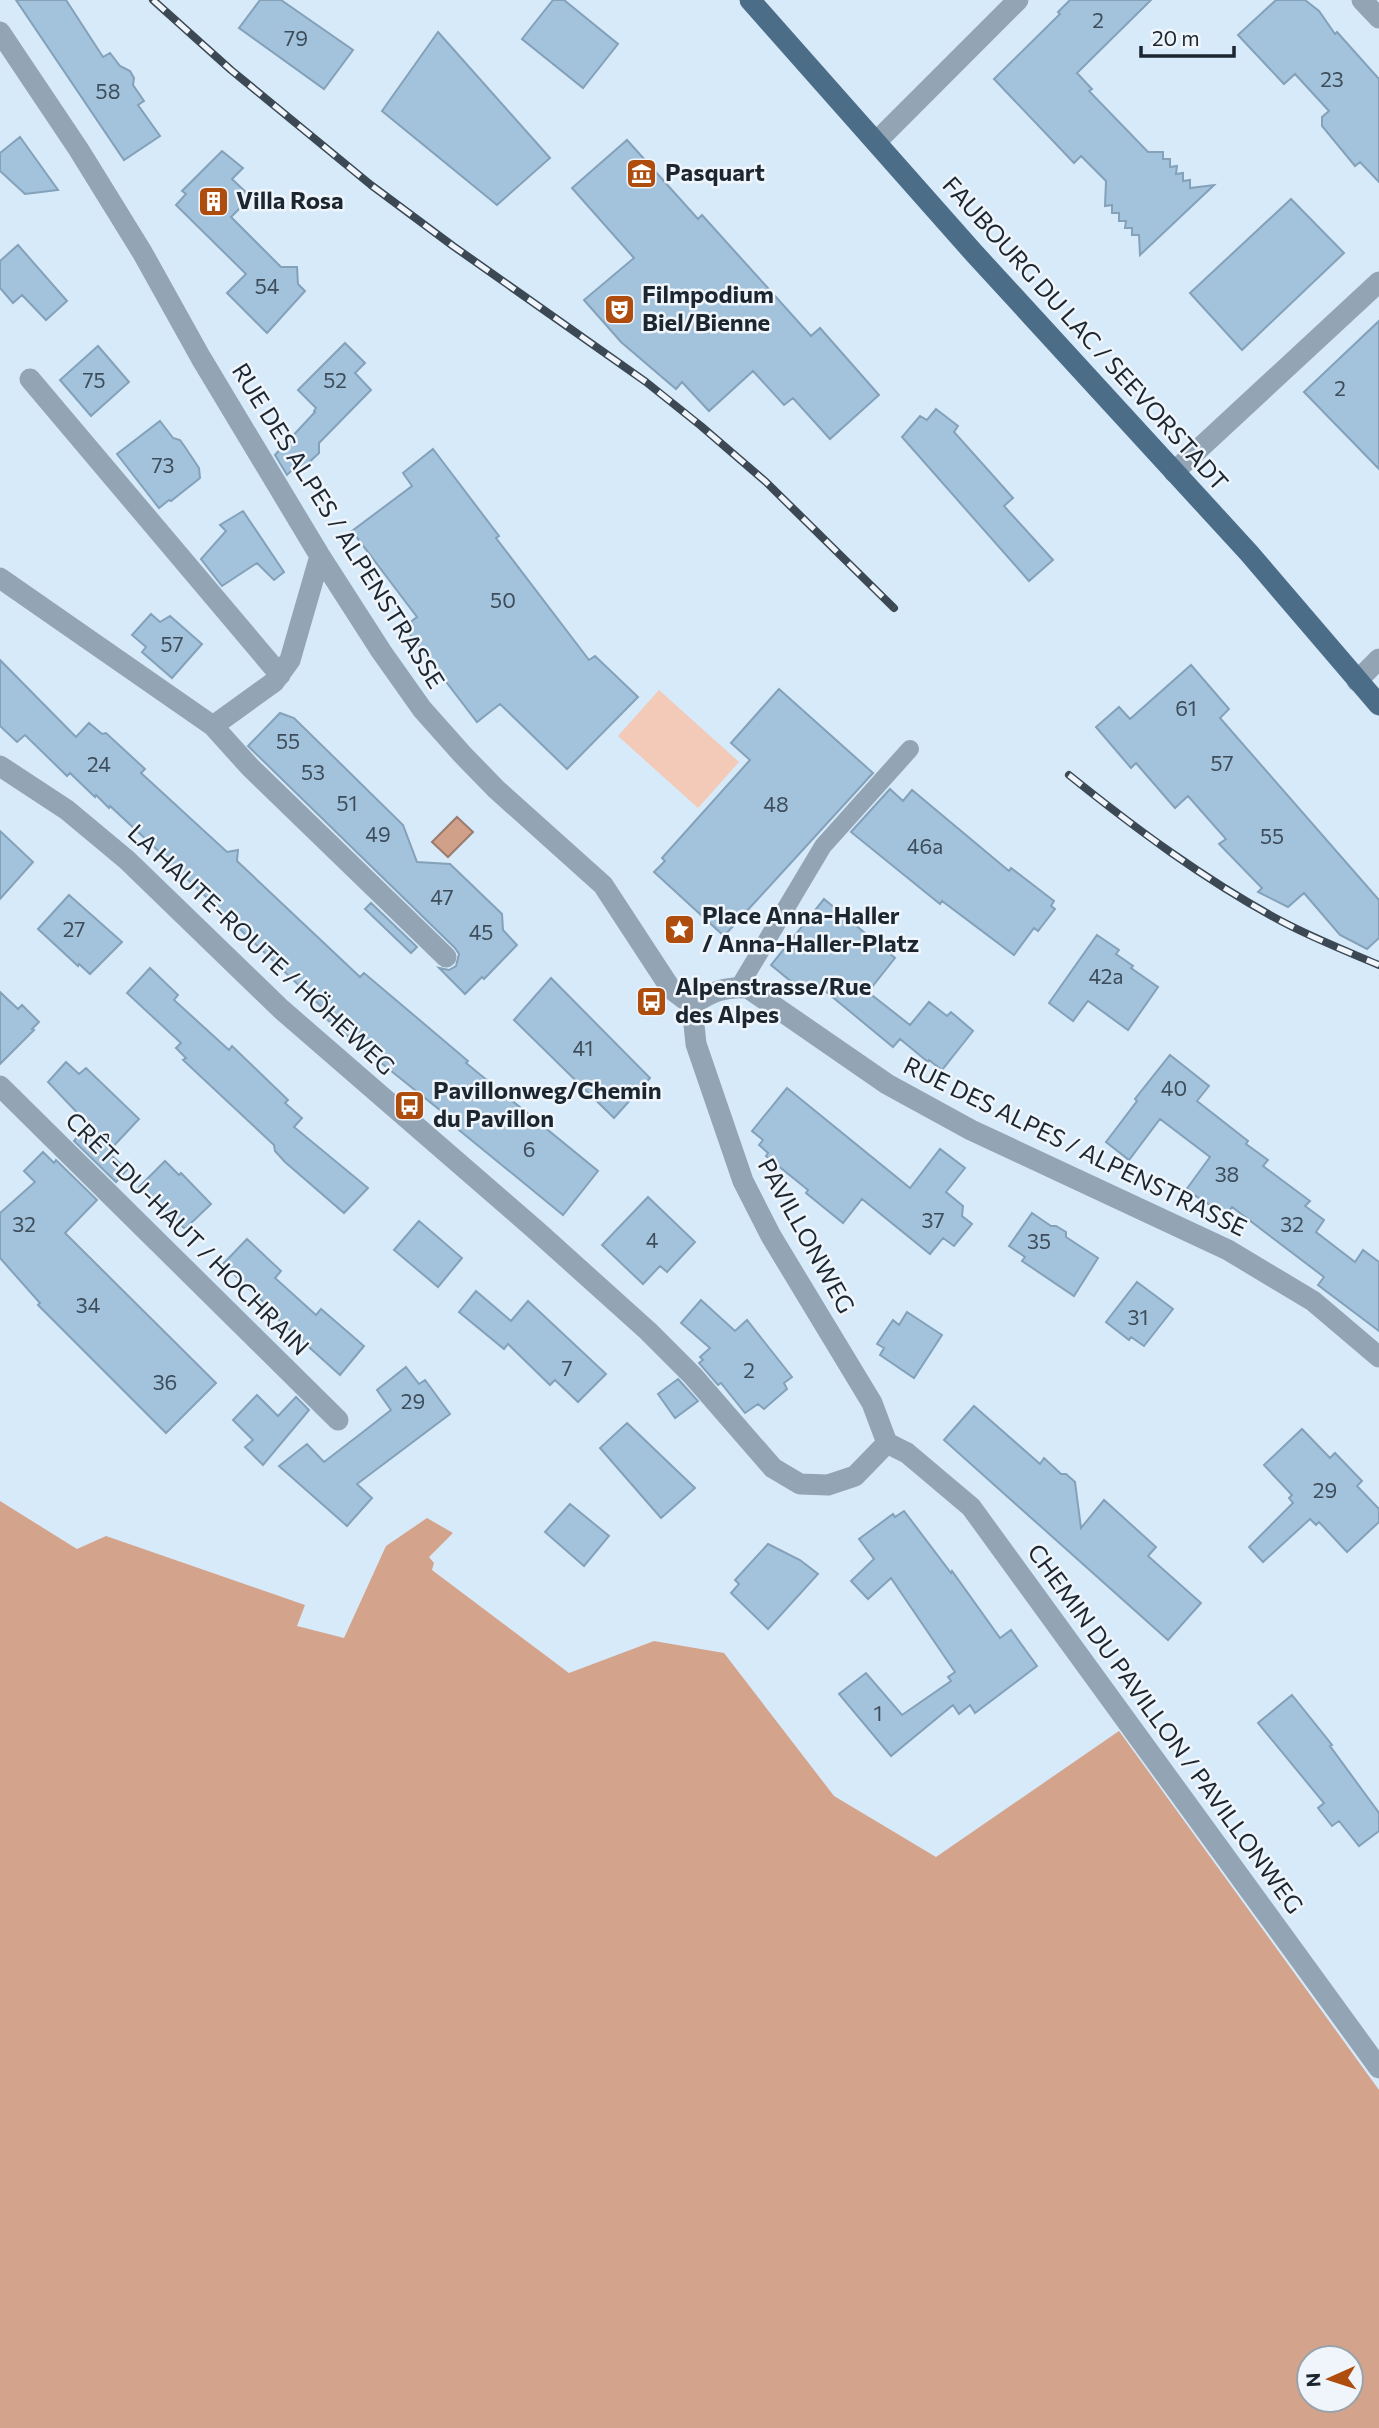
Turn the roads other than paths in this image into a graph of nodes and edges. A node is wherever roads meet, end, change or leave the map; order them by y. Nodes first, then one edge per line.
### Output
1 (750, 0) edge
2 (1018, 0) edge
3 (1362, 0) edge
4 (1379, 18) edge
5 (0, 32) edge
6 (876, 142) junction
7 (1379, 283) edge
8 (30, 379) dead end
9 (1174, 472) junction
10 (320, 556) junction
11 (0, 578) edge
12 (1379, 659) edge
13 (280, 675) junction
14 (1357, 681) junction
15 (1379, 705) edge
16 (213, 726) junction
17 (910, 748) dead end
18 (0, 766) edge
19 (446, 957) dead end
20 (739, 987) junction
21 (692, 1005) junction
22 (0, 1086) edge
23 (1379, 1357) edge
24 (338, 1420) dead end
25 (887, 1443) junction
26 (1379, 2068) edge

1 - 6 main road, FAUBOURG DU LAC / SEEVORSTADT
2 - 6 street
3 - 4 street
5 - 10 street, RUE DES ALPES / ALPENSTRASSE
6 - 9 main road, FAUBOURG DU LAC / SEEVORSTADT
7 - 9 street
8 - 13 street
9 - 14 main road, FAUBOURG DU LAC / SEEVORSTADT
10 - 13 street
10 - 21 street, RUE DES ALPES / ALPENSTRASSE
11 - 16 street
12 - 14 street
13 - 16 street
14 - 15 main road, FAUBOURG DU LAC / SEEVORSTADT
16 - 19 street
17 - 20 lane
18 - 25 street, LA HAUTE-ROUTE / HÖHEWEG
20 - 21 street
20 - 23 street, RUE DES ALPES / ALPENSTRASSE
21 - 25 street, PAVILLONWEG
22 - 24 street, CRÊT-DU-HAUT / HOCHRAIN
25 - 26 street, CHEMIN DU PAVILLON / PAVILLONWEG

